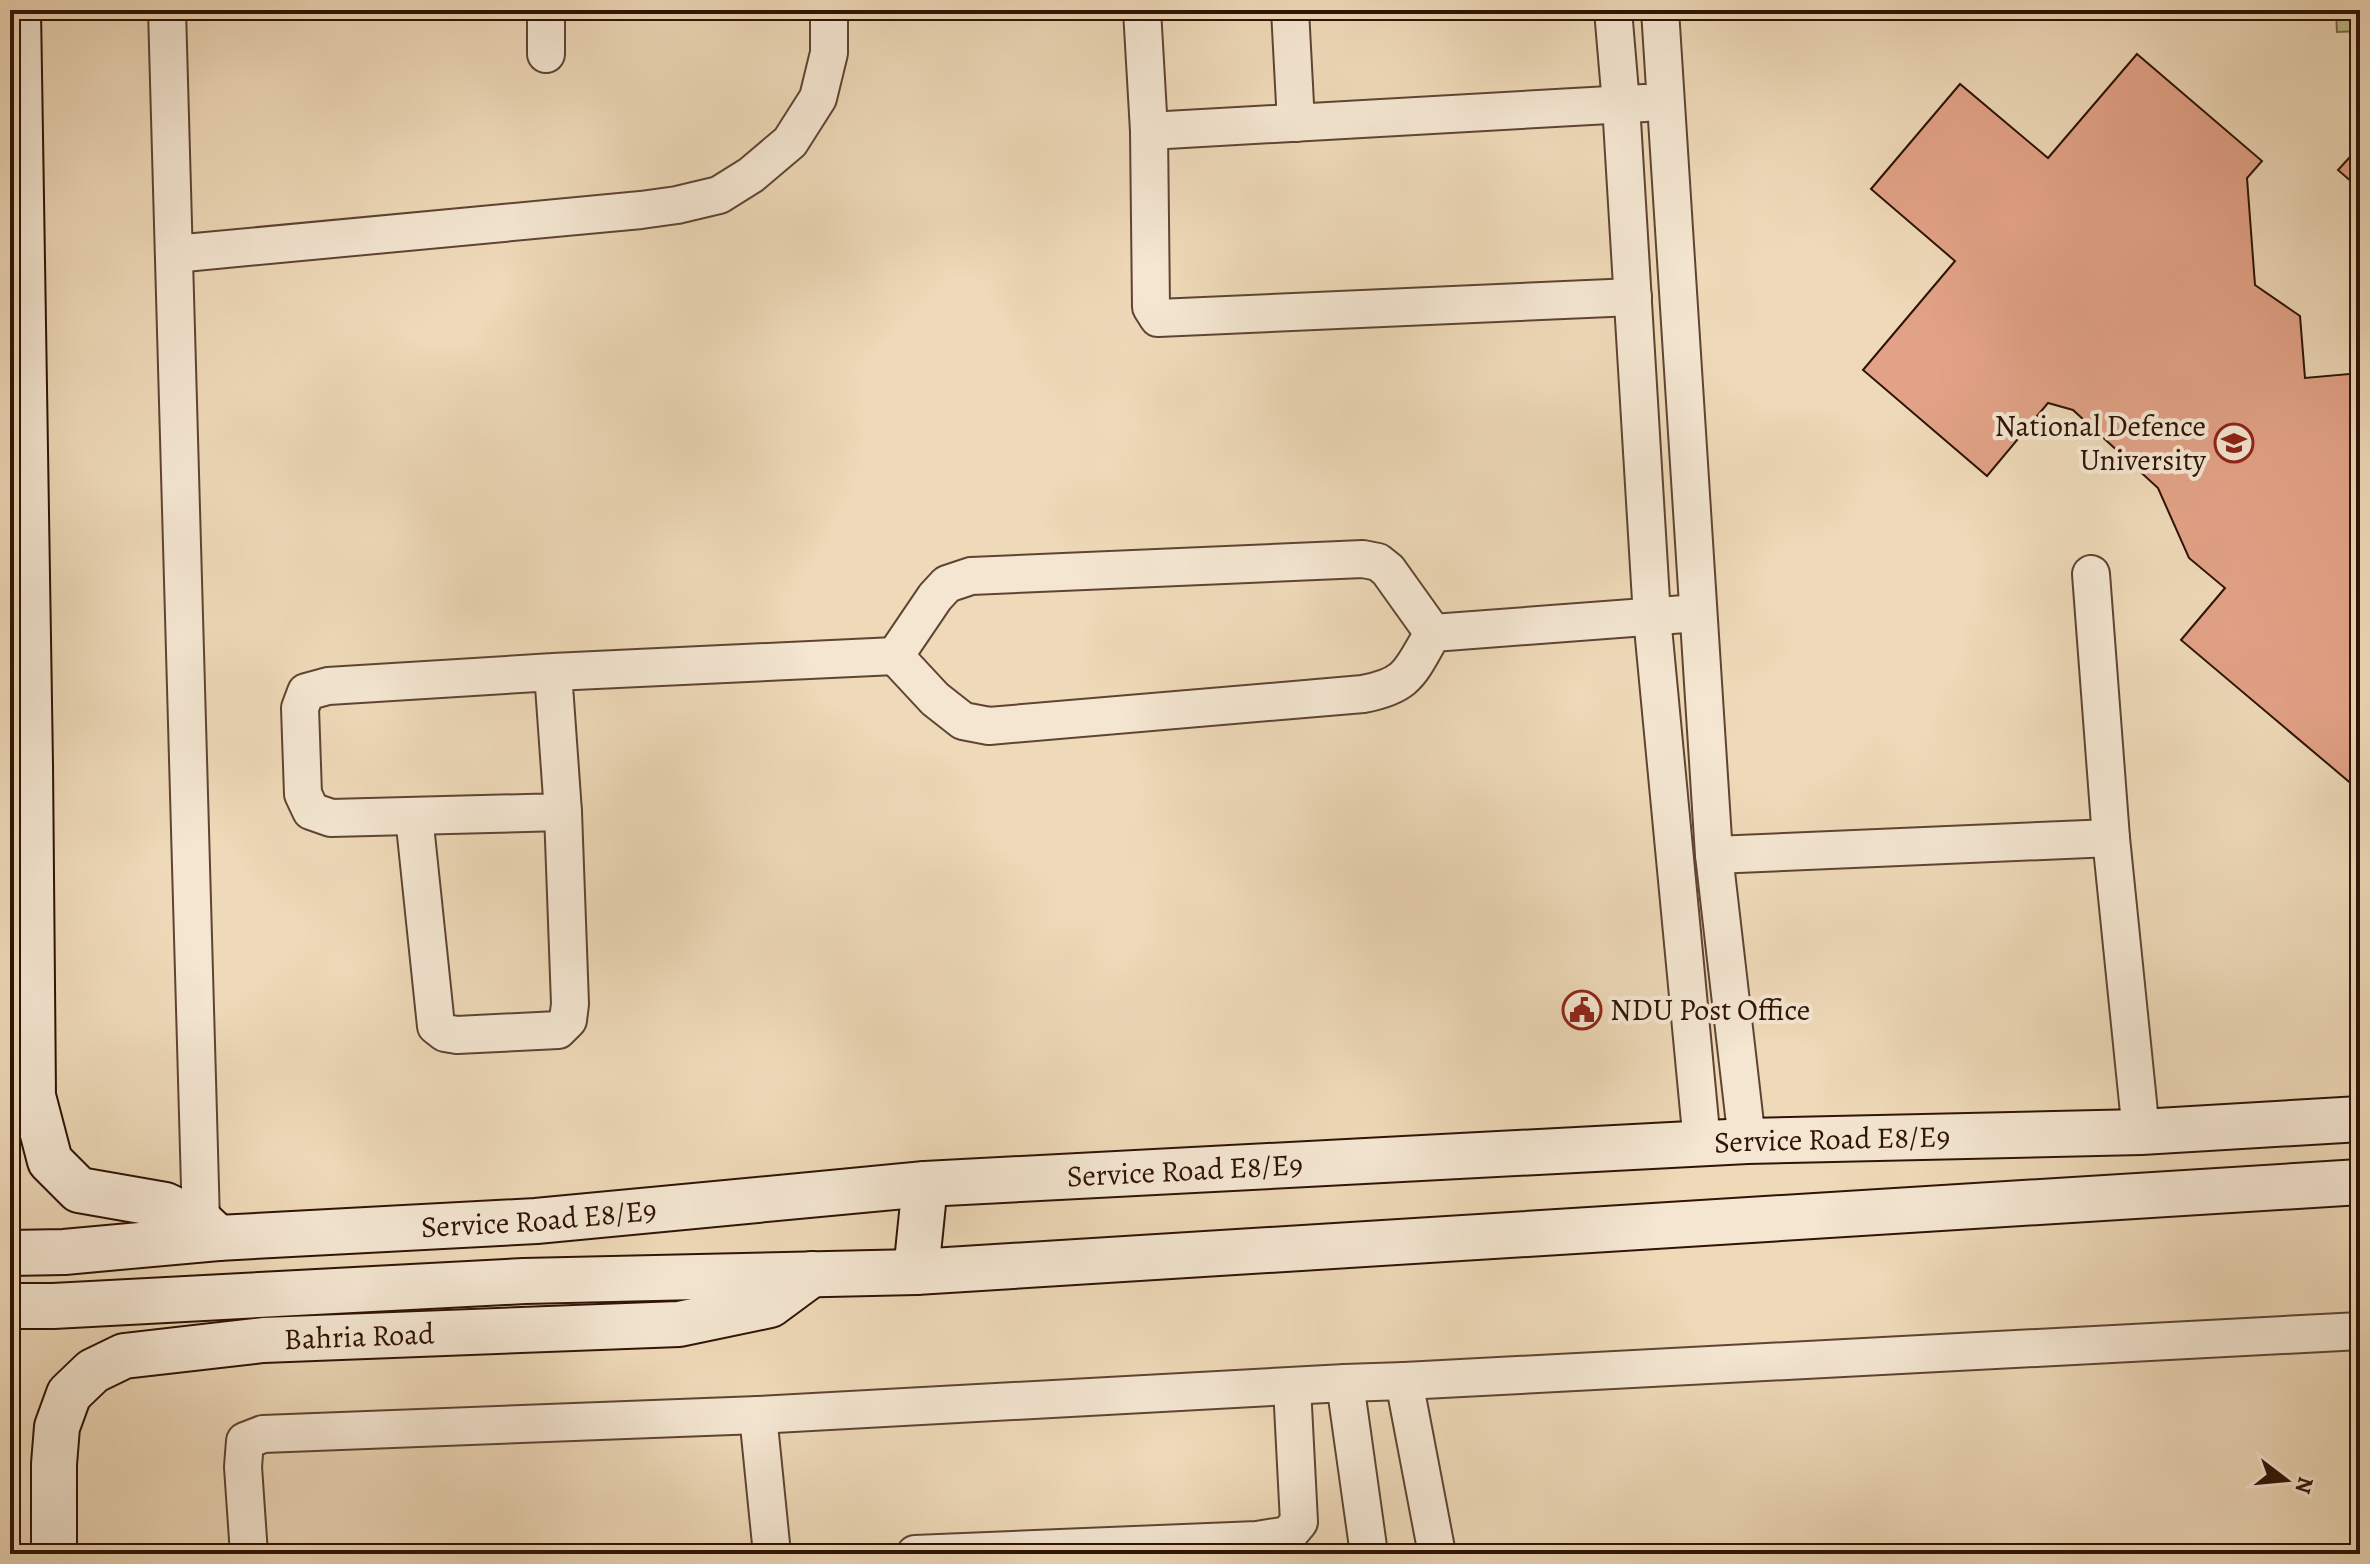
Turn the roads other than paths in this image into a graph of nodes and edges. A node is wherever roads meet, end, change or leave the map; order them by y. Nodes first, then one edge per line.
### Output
1 (18, 10) edge
2 (167, 10) edge
3 (546, 10) edge
4 (829, 10) edge
5 (1142, 10) edge
6 (1290, 10) edge
7 (1613, 10) edge
8 (1660, 10) edge
9 (546, 54) dead end
10 (1664, 103) junction
11 (1621, 104) junction
12 (1296, 123) junction
13 (1149, 131) junction
14 (174, 254) junction
15 (1633, 297) junction
16 (2091, 574) dead end
17 (1698, 613) junction
18 (1652, 617) junction
19 (1433, 633) junction
20 (895, 656) junction
21 (553, 672) junction
22 (20, 765) edge
23 (563, 812) junction
24 (414, 816) junction
25 (2111, 838) junction
26 (1714, 855) junction
27 (2360, 1119) edge
28 (2141, 1132) junction
29 (1747, 1141) junction
30 (1702, 1143) junction
31 (2360, 1182) edge
32 (925, 1184) junction
33 (536, 1221) junction
34 (209, 1230) junction
35 (10, 1253) edge
36 (916, 1272) junction
37 (812, 1274) junction
38 (524, 1281) junction
39 (10, 1306) edge
40 (2360, 1331) edge
41 (1404, 1381) junction
42 (1345, 1383) junction
43 (1292, 1387) junction
44 (758, 1415) junction
45 (54, 1554) edge
46 (249, 1554) edge
47 (772, 1554) edge
48 (915, 1554) edge
49 (1369, 1554) edge
50 (1437, 1554) edge

1 - 22 street
2 - 14 street
3 - 9 street
4 - 14 street
5 - 13 street
6 - 12 street
7 - 11 street
8 - 10 street
10 - 11 street
10 - 17 street
11 - 12 street
11 - 15 street
12 - 13 street
13 - 15 street
14 - 34 street
15 - 18 street
16 - 25 street
17 - 18 street
17 - 26 street
18 - 19 street
18 - 30 street
19 - 20 street
19 - 20 street
20 - 21 street
21 - 23 street
21 - 24 street
22 - 34 street
23 - 24 street
23 - 24 street
25 - 26 street
25 - 28 street
26 - 29 street
27 - 28 street, Service Road E8/E9
28 - 29 street, Service Road E8/E9
29 - 30 street, Service Road E8/E9
30 - 32 street, Service Road E8/E9
31 - 36 street, Service Road E8/E9
32 - 33 street, Service Road E8/E9
32 - 36 street
33 - 34 street, Service Road E8/E9
33 - 38 street
34 - 35 street, Service Road E8/E9
36 - 37 street, Service Road E8/E9
37 - 38 street, Service Road E8/E9
37 - 45 street, Bahria Road
38 - 39 street, Service Road E8/E9
40 - 41 street
41 - 42 street
41 - 50 street
42 - 43 street
42 - 49 street
43 - 44 street
43 - 48 street
44 - 46 street
44 - 47 street

